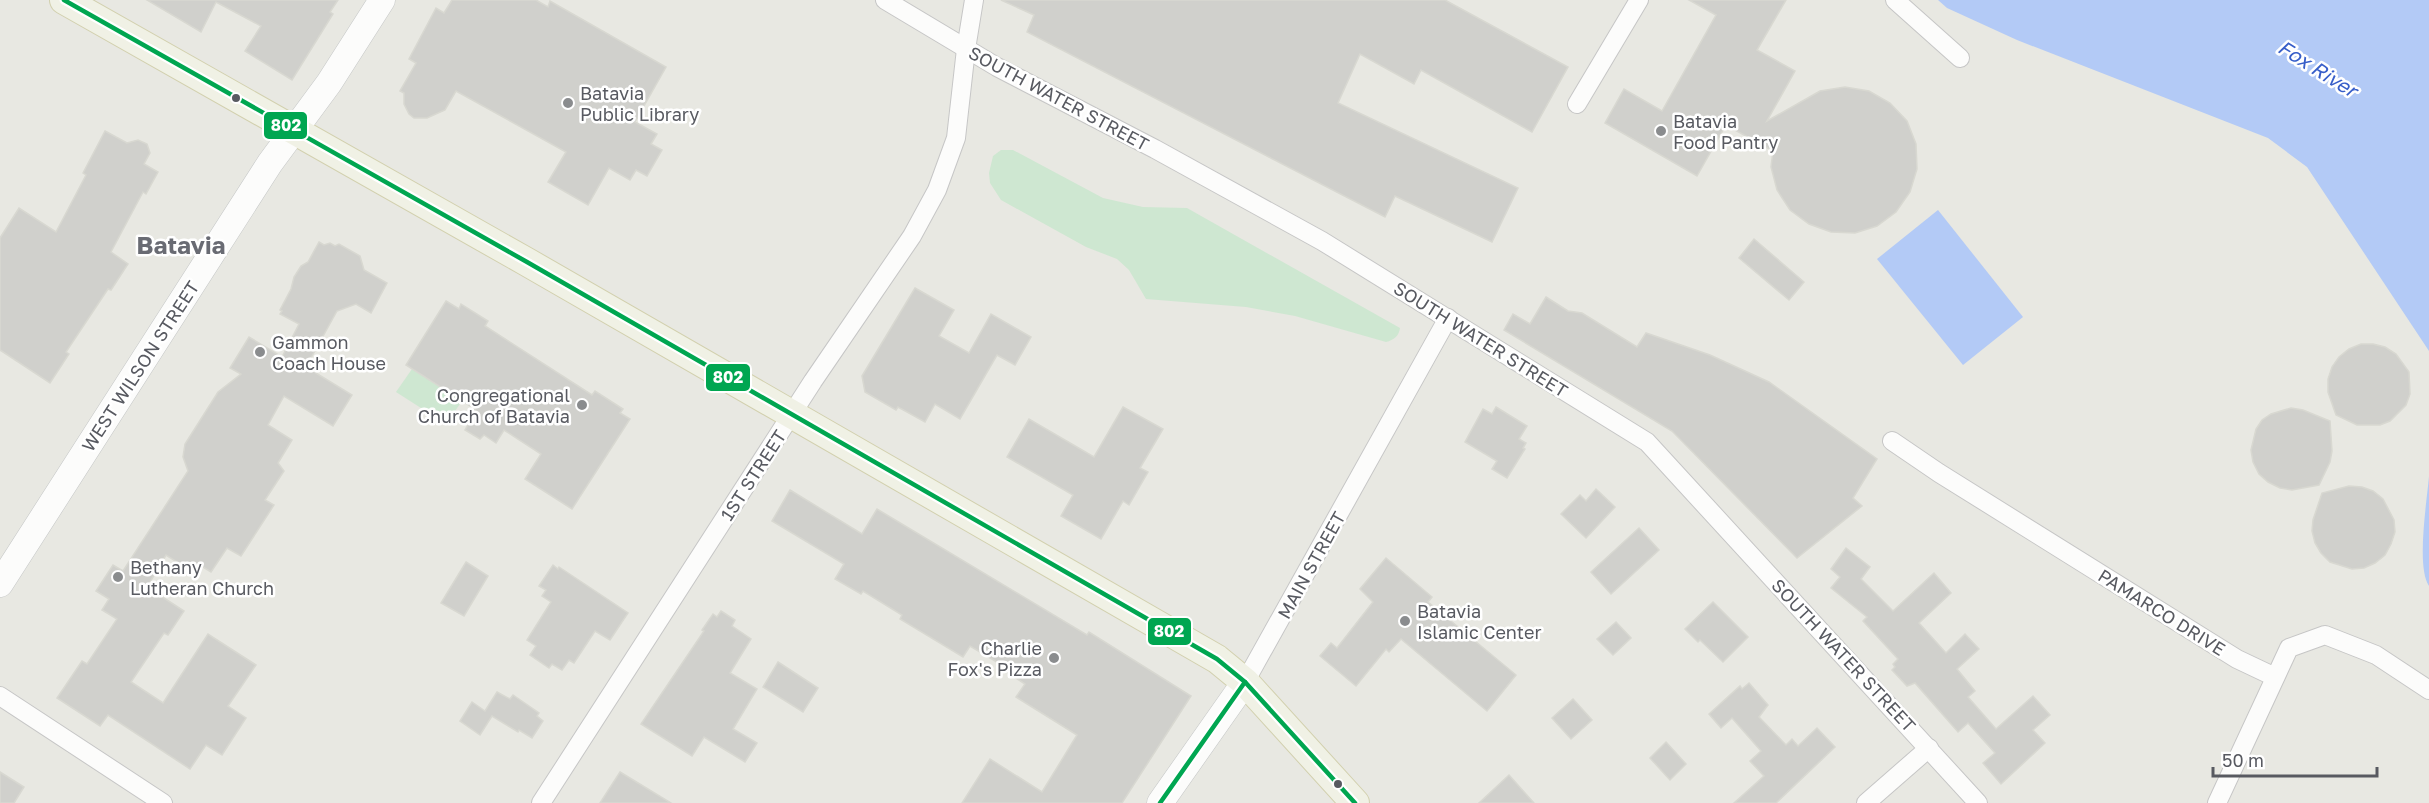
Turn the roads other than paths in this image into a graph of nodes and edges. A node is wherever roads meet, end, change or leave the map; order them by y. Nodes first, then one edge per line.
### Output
1 (64, 0) edge
2 (382, 0) edge
3 (885, 0) edge
4 (974, 0) edge
5 (1639, 0) edge
6 (1895, 0) edge
7 (966, 48) junction
8 (1960, 58) dead end
9 (1577, 104) dead end
10 (294, 131) junction
11 (1448, 318) junction
12 (792, 415) junction
13 (1892, 441) dead end
14 (0, 584) edge
15 (2275, 677) junction
16 (1245, 682) junction
17 (2429, 690) edge
18 (0, 696) edge
19 (1929, 748) junction
20 (163, 803) edge
21 (541, 803) edge
22 (1160, 803) edge
23 (1355, 803) edge
24 (1866, 803) edge
25 (1978, 803) edge
26 (2217, 803) edge

1 - 10 main road
2 - 10 main road, WEST WILSON STREET
3 - 7 street, SOUTH WATER STREET
4 - 7 street, 1ST STREET
5 - 9 street
6 - 8 street
7 - 11 street, SOUTH WATER STREET
7 - 12 street, 1ST STREET
10 - 12 main road
10 - 14 main road, WEST WILSON STREET
11 - 16 street, MAIN STREET
11 - 19 street, SOUTH WATER STREET
12 - 16 main road
12 - 21 street, 1ST STREET
13 - 15 street, PAMARCO DRIVE
15 - 17 street
15 - 26 street
16 - 22 main road, MAIN STREET
16 - 23 main road
18 - 20 street
19 - 24 street
19 - 25 street, SOUTH WATER STREET

